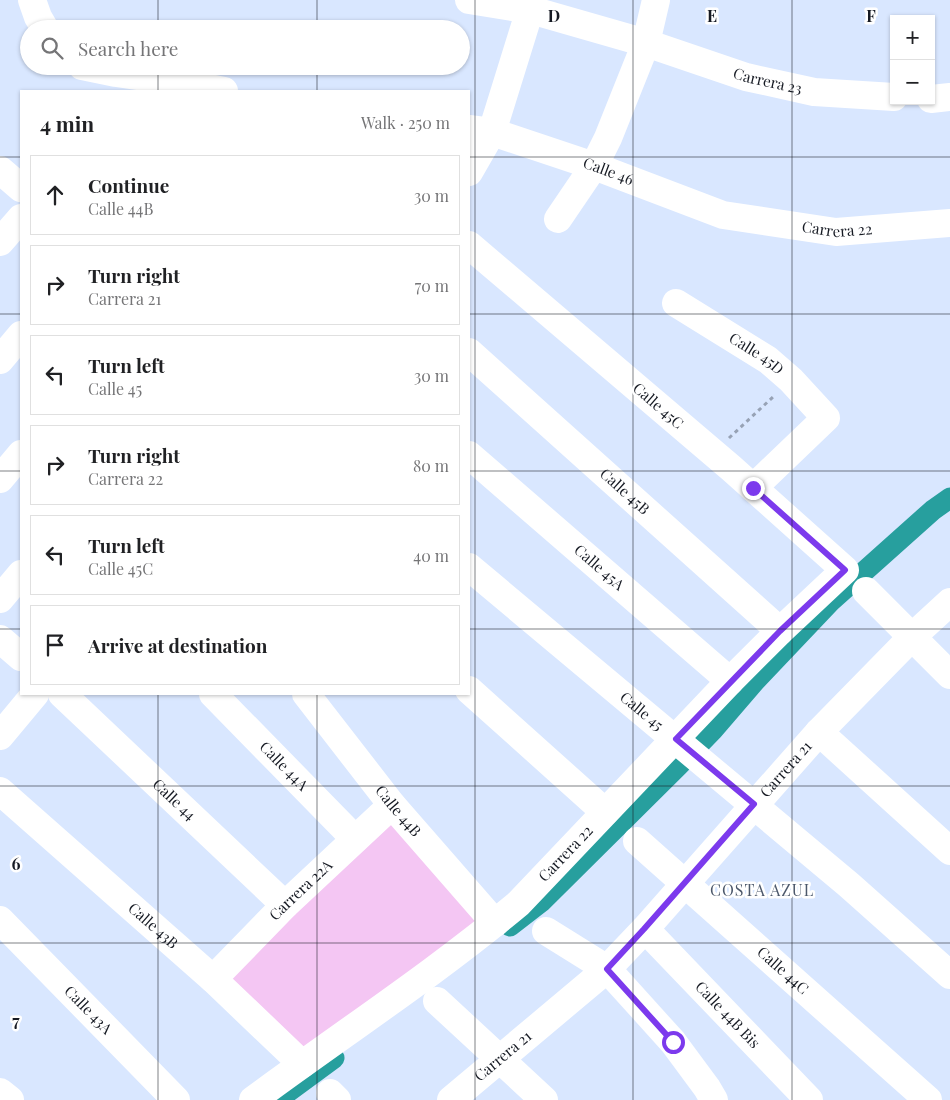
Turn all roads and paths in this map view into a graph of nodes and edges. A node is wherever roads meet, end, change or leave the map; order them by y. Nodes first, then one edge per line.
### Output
1 (32, 0) edge
2 (469, 0) edge
3 (656, 0) edge
4 (532, 5) edge
5 (40, 20) edge
6 (646, 43) junction
7 (126, 75) edge
8 (185, 87) edge
9 (214, 90) edge
10 (890, 97) edge
11 (950, 97) edge
12 (935, 99) edge
13 (480, 130) edge
14 (594, 166) junction
15 (470, 168) edge
16 (0, 170) edge
17 (20, 187) edge
18 (723, 215) joint
19 (20, 219) edge
20 (558, 219) dead end
21 (950, 223) edge
22 (0, 242) edge
23 (470, 246) edge
24 (676, 303) dead end
25 (20, 336) edge
26 (470, 353) edge
27 (0, 360) edge
28 (791, 380) junction
29 (713, 453) junction
30 (20, 455) edge
31 (470, 456) edge
32 (0, 479) edge
33 (753, 488) junction
34 (470, 568) edge
35 (845, 570) joint
36 (20, 575) edge
37 (866, 591) dead end
38 (0, 599) edge
39 (950, 602) edge
40 (780, 631) junction
41 (913, 636) junction
42 (0, 638) edge
43 (20, 656) edge
44 (950, 675) edge
45 (730, 682) junction
46 (470, 691) edge
47 (34, 695) edge
48 (63, 695) edge
49 (214, 695) edge
50 (307, 695) edge
51 (819, 732) junction
52 (0, 736) edge
53 (681, 743) junction
54 (0, 791) edge
55 (754, 804) junction
56 (392, 805) junction
57 (605, 812) junction
58 (355, 839) junction
59 (637, 840) dead end
60 (950, 851) edge
61 (686, 882) junction
62 (285, 905) junction
63 (0, 920) edge
64 (495, 923) junction
65 (644, 929) junction
66 (546, 931) dead end
67 (607, 969) junction
68 (950, 975) edge
69 (213, 979) junction
70 (437, 1001) dead end
71 (500, 1058) junction
72 (302, 1064) junction
73 (0, 1092) edge
74 (10, 1100) edge
75 (176, 1100) edge
76 (253, 1100) edge
77 (451, 1100) edge
78 (544, 1100) edge
79 (714, 1100) edge
80 (810, 1100) edge
81 (928, 1100) edge

1 - 5 street
2 - 4 street, Carrera 23
3 - 6 street
4 - 6 street, Carrera 23
4 - 13 street
6 - 10 street, Carrera 23
6 - 14 street
7 - 8 street
8 - 9 street
11 - 12 street
13 - 14 street, Calle 46
13 - 15 street
14 - 18 street, Calle 46
14 - 20 street
16 - 17 street
18 - 21 street, Carrera 22
19 - 22 street
23 - 29 street, Calle 45C
24 - 28 street, Calle 45D
25 - 27 street
26 - 40 street, Calle 45B
28 - 29 path
28 - 33 street, Calle 45D
29 - 33 street, Calle 45C
30 - 32 street
31 - 45 street, Calle 45A
33 - 35 street, Calle 45C
34 - 53 street, Calle 45
35 - 40 street, Carrera 22
36 - 38 street
37 - 41 street
39 - 41 street, Carrera 21
40 - 45 street, Carrera 22
41 - 44 street
41 - 51 street, Carrera 21
42 - 43 street
45 - 53 street, Carrera 22
46 - 57 street
47 - 52 street
48 - 62 street, Calle 44
49 - 58 street, Calle 44A
50 - 56 street, Calle 44B
51 - 55 street, Carrera 21
51 - 60 street
53 - 55 street, Calle 45
53 - 57 street, Carrera 22
54 - 69 street, Calle 43B
55 - 61 street, Carrera 21
55 - 68 street, Calle 45
56 - 58 street, Carrera 22A
56 - 64 street, Calle 44B
57 - 64 street, Carrera 22
58 - 62 street, Carrera 22A
59 - 61 street, Calle 44C
61 - 65 street, Carrera 21
61 - 81 street, Calle 44C
62 - 69 street, Carrera 22A
63 - 75 street, Calle 43A
64 - 72 street, Carrera 22
65 - 67 street, Carrera 21
65 - 80 street, Calle 44B Bis
66 - 67 street
67 - 71 street, Carrera 21
67 - 79 street
69 - 72 street, Calle 43B
70 - 71 street
71 - 77 street, Carrera 21
71 - 78 street
72 - 76 street, Carrera 22
73 - 74 street

